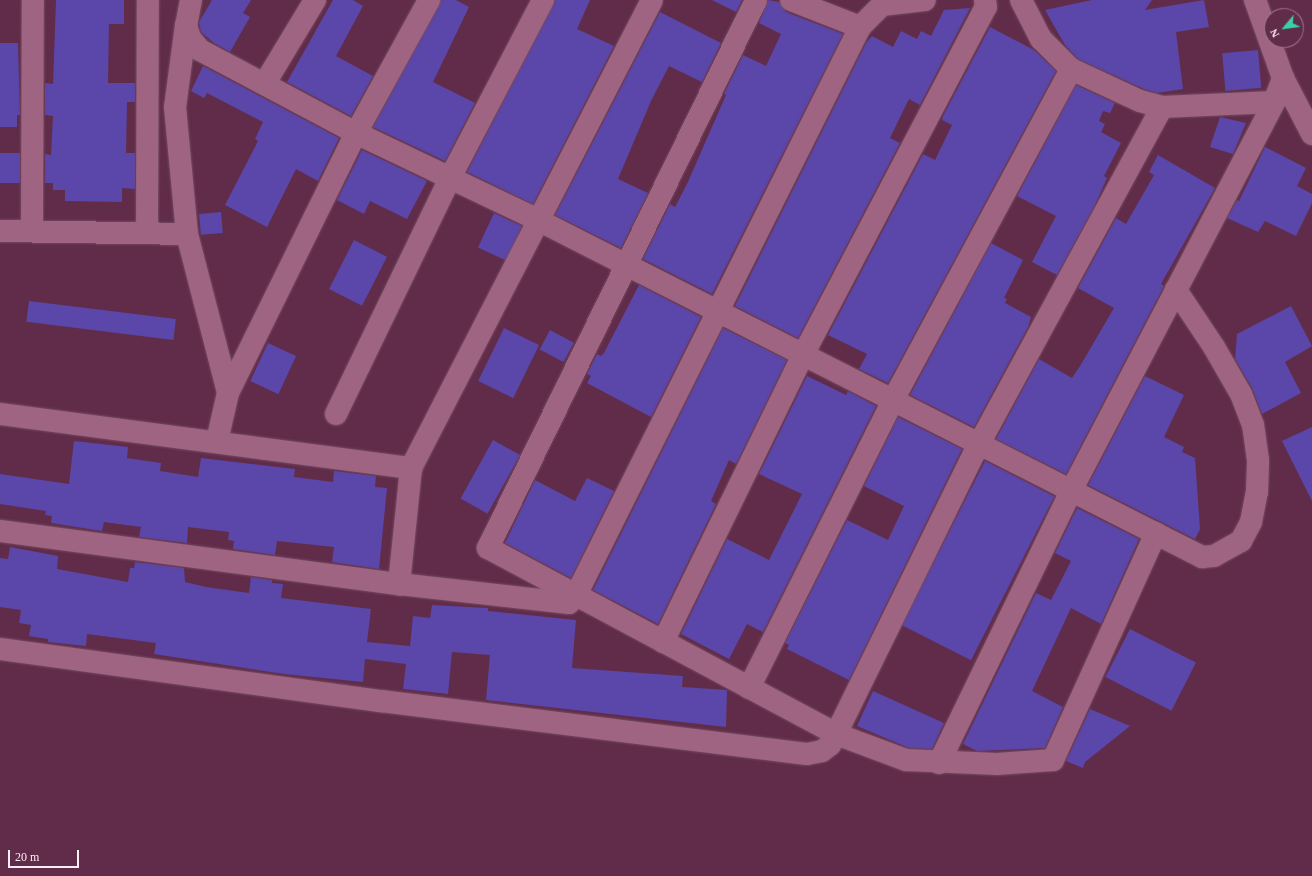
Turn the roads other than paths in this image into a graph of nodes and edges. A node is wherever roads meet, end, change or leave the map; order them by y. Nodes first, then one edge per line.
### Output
1 (34, 0) edge
2 (148, 0) edge
3 (190, 0) edge
4 (315, 0) edge
5 (429, 0) edge
6 (543, 0) edge
7 (652, 0) edge
8 (756, 0) edge
9 (791, 0) edge
10 (925, 0) edge
11 (985, 0) edge
12 (1022, 0) edge
13 (1255, 0) edge
14 (186, 25) junction
15 (860, 27) junction
16 (1071, 69) junction
17 (1282, 78) junction
18 (265, 83) junction
19 (1274, 102) junction
20 (1162, 107) junction
21 (356, 133) junction
22 (1312, 134) edge
23 (450, 178) junction
24 (538, 220) junction
25 (0, 231) edge
26 (32, 231) junction
27 (147, 233) junction
28 (187, 234) junction
29 (626, 265) junction
30 (1176, 290) junction
31 (717, 311) junction
32 (803, 355) junction
33 (228, 393) junction
34 (893, 400) junction
35 (0, 414) edge
36 (336, 414) dead end
37 (217, 441) junction
38 (979, 444) junction
39 (411, 468) junction
40 (1071, 490) junction
41 (0, 530) edge
42 (1156, 533) junction
43 (399, 584) junction
44 (576, 595) junction
45 (663, 642) junction
46 (0, 649) edge
47 (749, 688) junction
48 (836, 734) junction
49 (939, 763) junction

1 - 26 street
2 - 27 street
3 - 14 street
4 - 18 street
5 - 21 street
6 - 23 street
7 - 24 street
8 - 29 street
9 - 15 street
10 - 15 street
11 - 32 street
12 - 16 street
13 - 17 street
14 - 18 street
14 - 28 street
15 - 31 street
16 - 20 street
16 - 34 street
17 - 19 street
17 - 22 street
18 - 21 street
19 - 20 street
19 - 30 street
20 - 38 street
21 - 23 street
21 - 33 street
23 - 24 street
23 - 36 street
24 - 29 street
24 - 39 street
25 - 26 street
26 - 27 street
27 - 28 street
28 - 33 street
29 - 31 street
29 - 44 street
30 - 40 street
30 - 42 street
31 - 32 street
31 - 44 street
32 - 34 street
32 - 45 street
33 - 37 street
34 - 38 street
34 - 47 street
35 - 37 street
37 - 39 street
38 - 40 street
38 - 48 street
39 - 43 street
40 - 42 street
40 - 49 street
41 - 43 street
42 - 49 street
43 - 44 street
44 - 45 street
45 - 47 street
46 - 48 street
47 - 48 street
48 - 49 street

